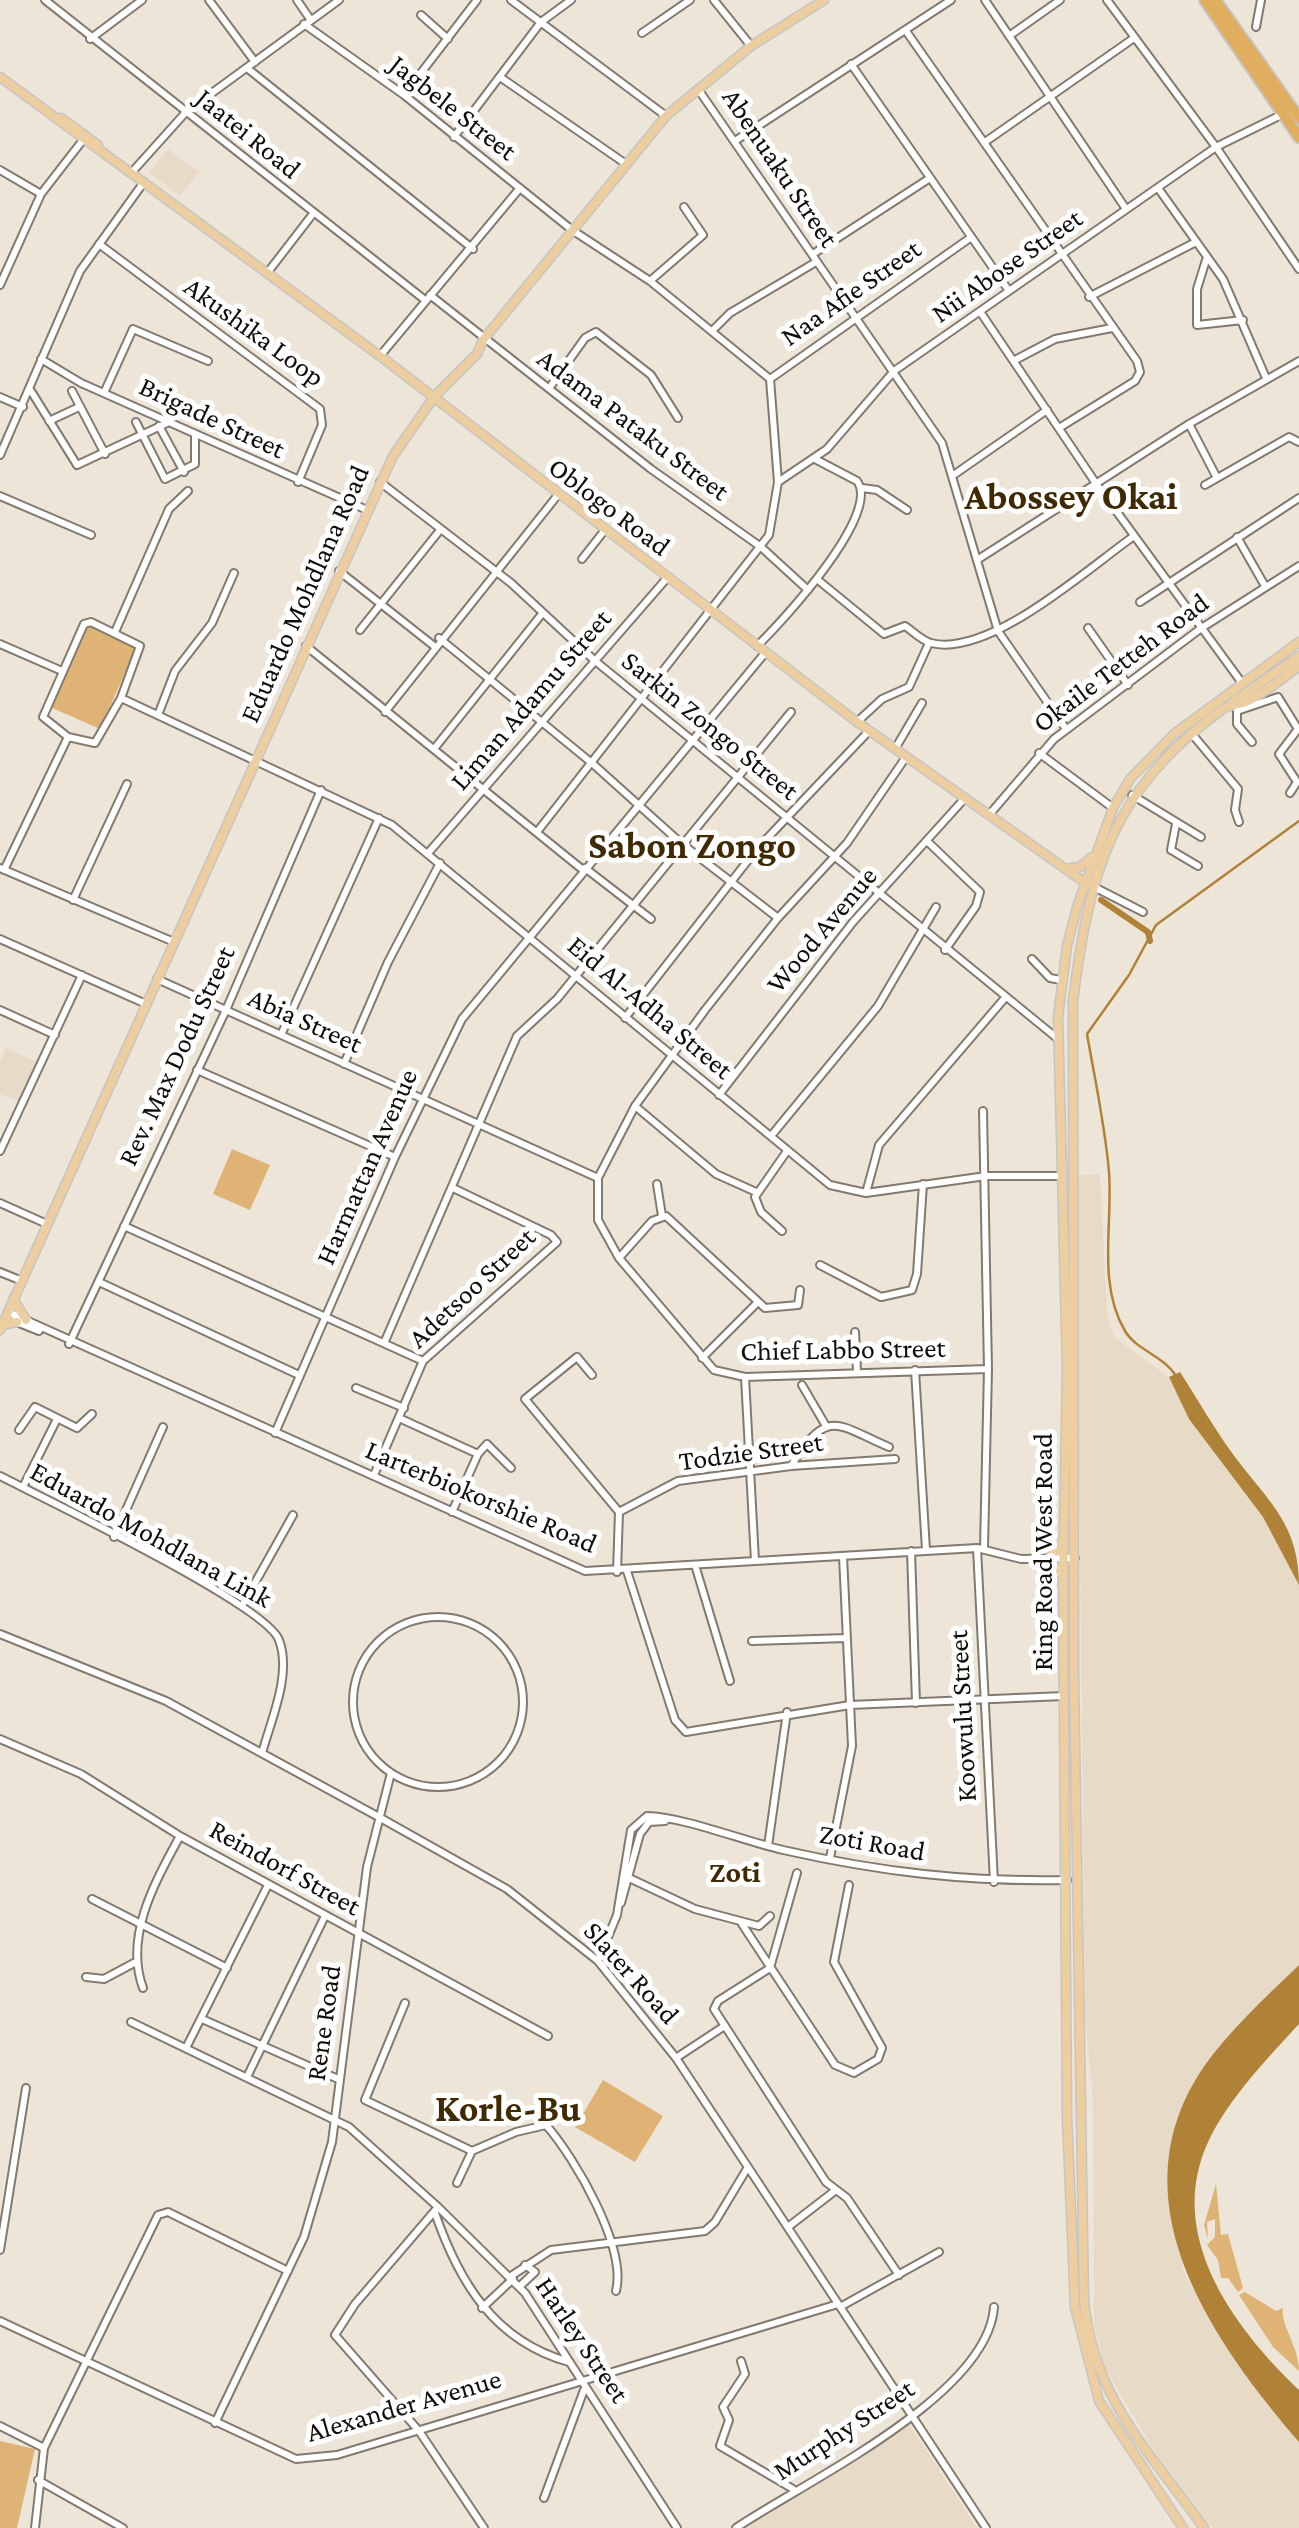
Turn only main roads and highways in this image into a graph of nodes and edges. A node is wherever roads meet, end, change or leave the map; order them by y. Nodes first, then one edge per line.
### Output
1 (824, 0) edge
2 (1205, 0) edge
3 (1215, 0) edge
4 (0, 75) edge
5 (1299, 118) edge
6 (1299, 137) edge
7 (434, 398) junction
8 (1299, 644) edge
9 (1299, 656) edge
10 (1299, 666) edge
11 (1239, 691) junction
12 (1224, 708) junction
13 (1094, 854) junction
14 (1060, 869) junction
15 (1084, 882) junction
16 (1094, 888) junction
17 (1077, 907) junction
18 (1082, 945) junction
19 (14, 1299) junction
20 (4, 1321) edge
21 (1064, 1540) junction
22 (1069, 1559) junction
23 (1063, 1580) junction
24 (1084, 2116) junction
25 (1067, 2118) junction
26 (1183, 2528) edge
27 (1204, 2528) edge

1 - 7 main road, Eduardo Mohdlana Road
2 - 6 highway
3 - 5 highway
4 - 7 main road, Oblogo Road
7 - 14 main road, Oblogo Road
7 - 19 main road, Eduardo Mohdlana Road
8 - 11 main road, Ring Road West Road
9 - 11 main road, Ring Road West Road
10 - 12 main road, Ring Road West Road
11 - 12 main road
11 - 13 main road, Ring Road West Road
12 - 16 main road, Ring Road West Road
13 - 14 main road
13 - 15 main road, Ring Road West Road
14 - 15 main road, Oblogo Road
14 - 17 main road
15 - 16 main road, Oblogo Road
15 - 17 main road, Ring Road West Road
15 - 18 main road
16 - 18 main road, Ring Road West Road
17 - 21 main road, Ring Road West Road
18 - 22 main road, Ring Road West Road
19 - 20 main road, Eduardo Mohdlana Road
19 - 20 main road
21 - 22 main road, Ring Road West Road
21 - 23 main road
22 - 23 main road, Ring Road West Road
22 - 24 main road, Ring Road West Road
23 - 25 main road, Ring Road West Road
24 - 25 main road
24 - 27 main road, Ring Road West Road
25 - 26 main road, Ring Road West Road

